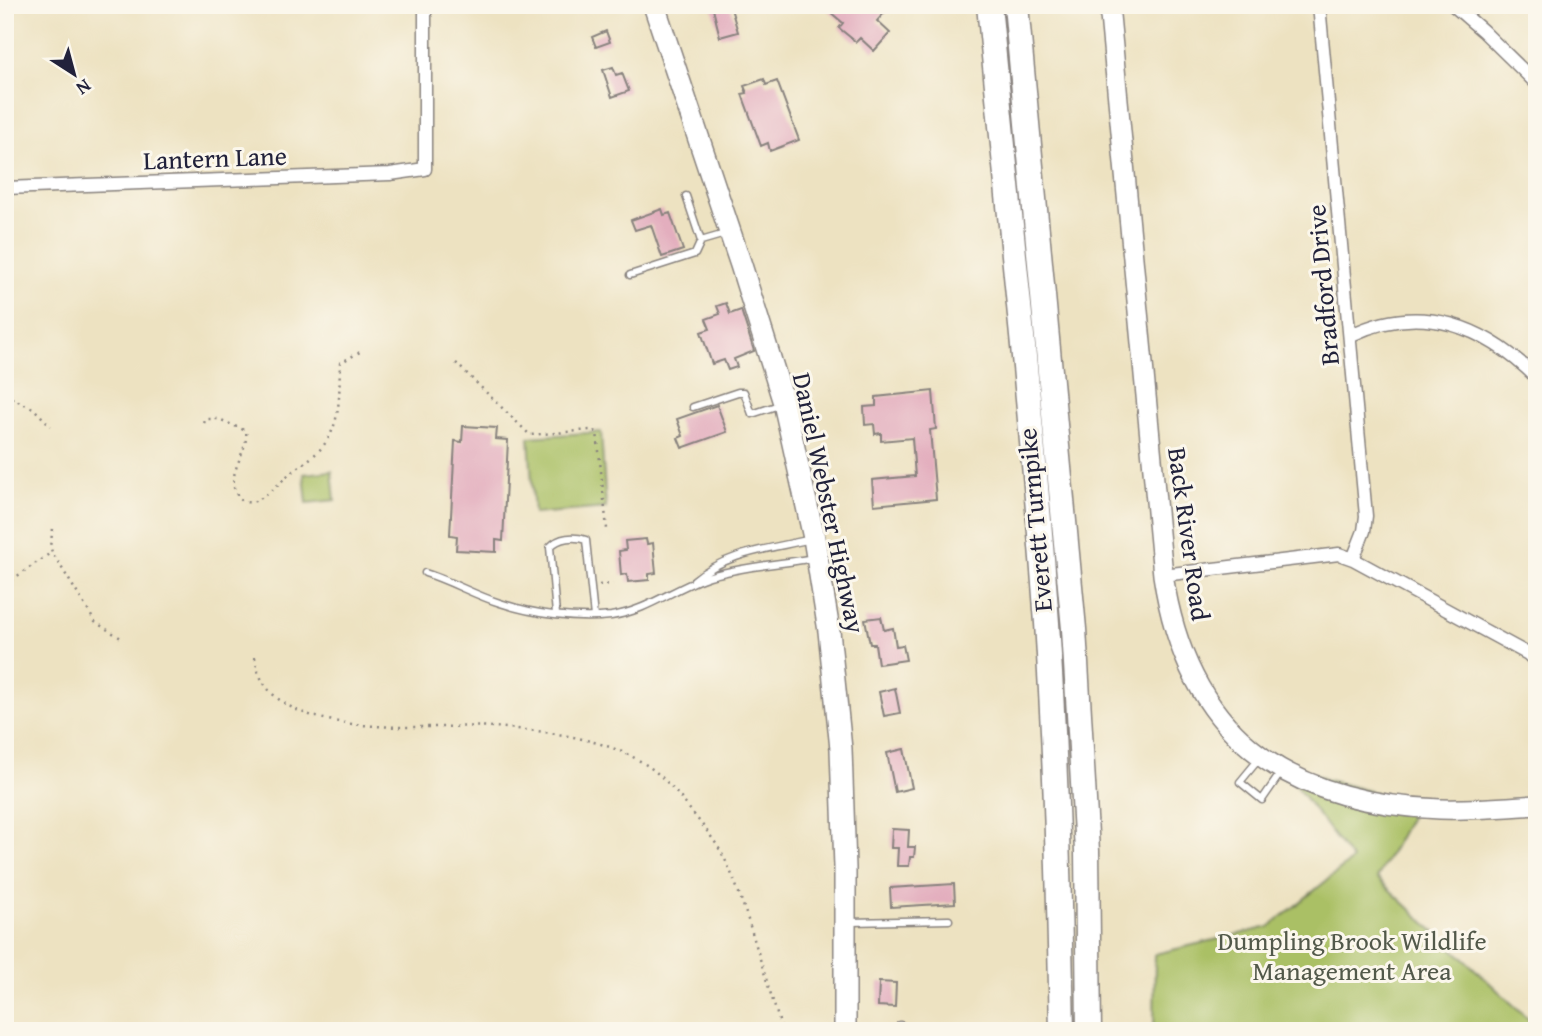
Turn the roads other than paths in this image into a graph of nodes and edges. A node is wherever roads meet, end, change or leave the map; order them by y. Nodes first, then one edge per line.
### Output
1 (425, 5) edge
2 (654, 5) edge
3 (989, 5) edge
4 (1016, 5) edge
5 (1109, 5) edge
6 (1319, 5) edge
7 (1453, 5) edge
8 (1537, 84) edge
9 (5, 188) edge
10 (685, 196) dead end
11 (730, 232) junction
12 (701, 242) junction
13 (629, 275) dead end
14 (1351, 335) junction
15 (1537, 378) edge
16 (784, 403) junction
17 (693, 407) dead end
18 (815, 548) junction
19 (1353, 559) junction
20 (425, 573) dead end
21 (1163, 575) junction
22 (690, 584) junction
23 (556, 614) junction
24 (594, 617) junction
25 (1537, 663) edge
26 (1260, 757) junction
27 (1282, 771) junction
28 (1537, 805) edge
29 (949, 920) dead end
30 (845, 922) junction
31 (900, 1025) dead end
32 (845, 1031) edge
33 (918, 1031) edge
34 (1062, 1031) edge
35 (1089, 1031) edge

1 - 9 street, Lantern Lane
2 - 11 main road, Daniel Webster Highway
3 - 34 highway, Everett Turnpike
4 - 35 highway, Everett Turnpike
5 - 21 street, Back River Road
6 - 14 street, Bradford Drive
7 - 8 street
10 - 12 lane
11 - 12 lane
11 - 16 main road, Daniel Webster Highway
12 - 13 lane
14 - 15 street
14 - 19 street, Bradford Drive
16 - 17 lane
16 - 18 main road, Daniel Webster Highway
18 - 22 lane
18 - 22 lane
18 - 30 main road, Daniel Webster Highway
19 - 21 street
19 - 25 street
20 - 23 lane
21 - 26 street, Back River Road
22 - 24 lane
23 - 24 lane
23 - 24 lane
26 - 27 street, Back River Road
26 - 27 lane
27 - 28 street, Back River Road
29 - 30 lane
30 - 32 main road, Daniel Webster Highway
31 - 33 lane

